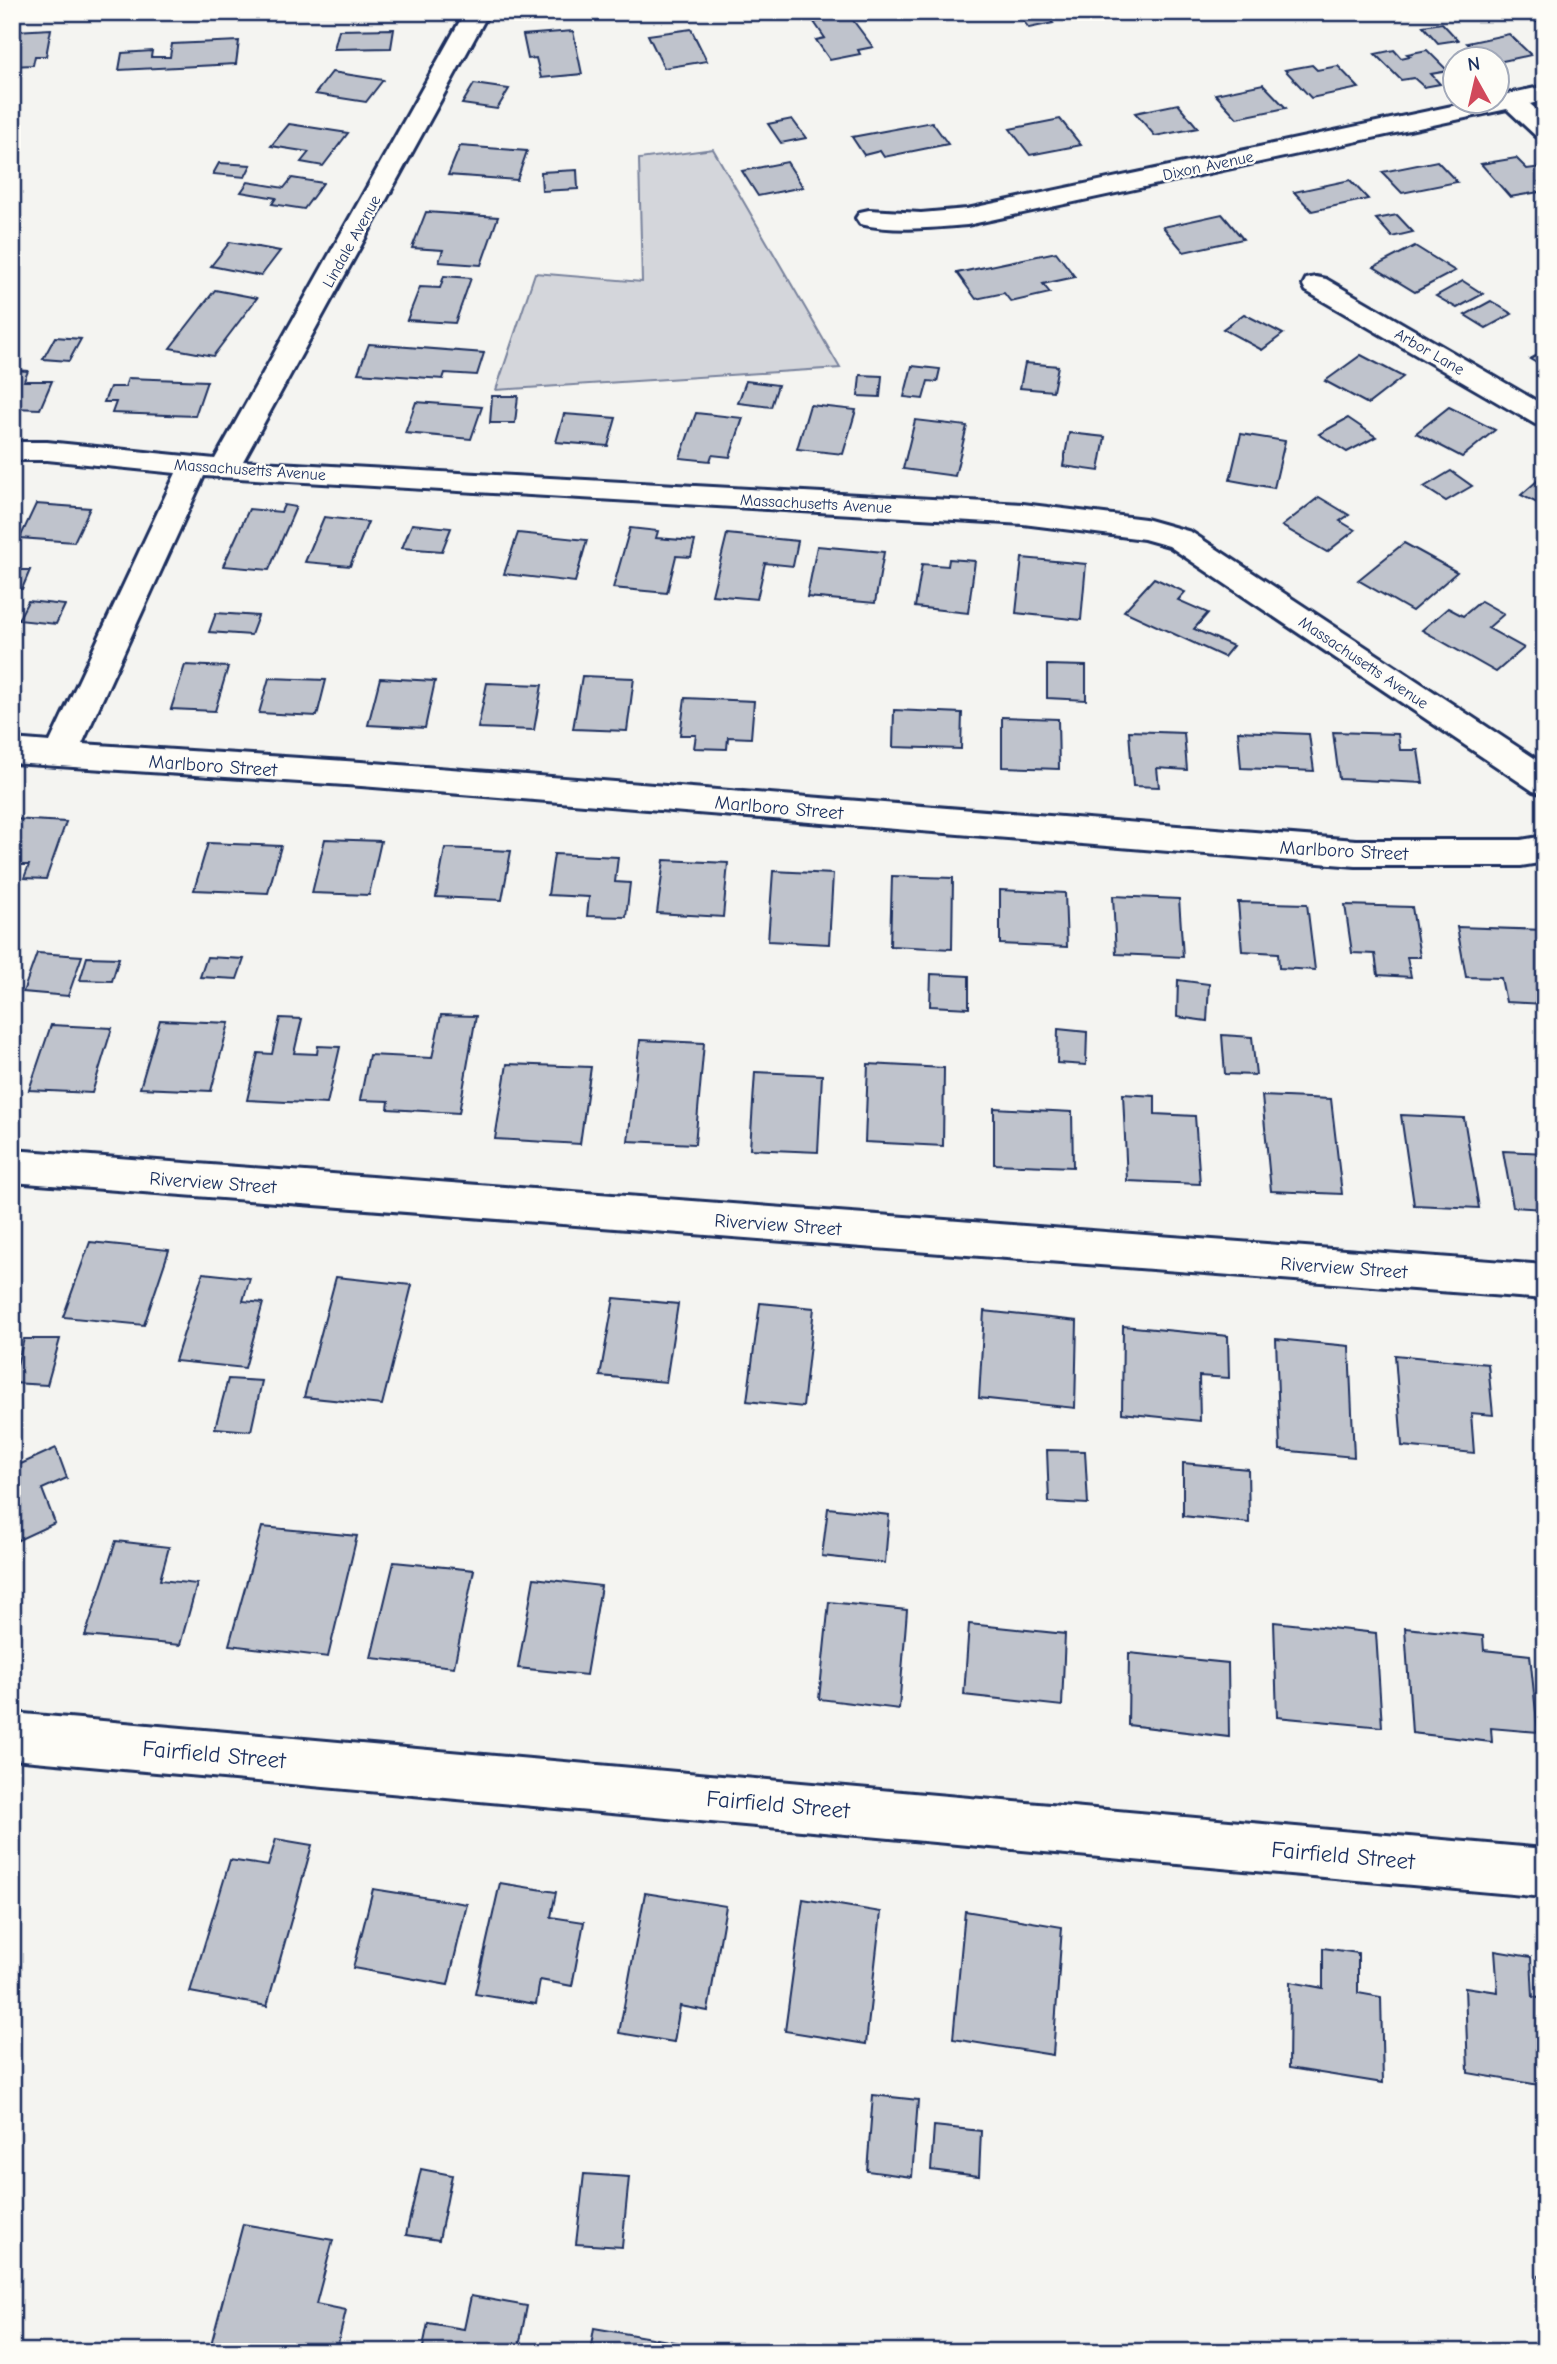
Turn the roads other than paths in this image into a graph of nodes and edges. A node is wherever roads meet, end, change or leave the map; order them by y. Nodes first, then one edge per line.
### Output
1 (477, 12) edge
2 (1545, 93) edge
3 (1512, 100) joint
4 (1442, 115) edge
5 (1545, 131) edge
6 (869, 218) dead end
7 (1316, 285) dead end
8 (1545, 418) edge
9 (12, 451) edge
10 (209, 468) junction
11 (12, 751) edge
12 (60, 755) junction
13 (1545, 782) edge
14 (1545, 849) edge
15 (12, 1166) edge
16 (1545, 1282) edge
17 (12, 1736) edge
18 (1545, 1873) edge

1 - 10 street, Lindale Avenue
2 - 3 street, Dixon Avenue
3 - 5 street
4 - 6 street, Dixon Avenue
7 - 8 street, Arbor Lane
9 - 10 street, Massachusetts Avenue
10 - 12 street, Lindale Avenue
10 - 13 street, Massachusetts Avenue
11 - 12 street, Marlboro Street
12 - 14 street, Marlboro Street
15 - 16 street, Riverview Street
17 - 18 street, Fairfield Street

